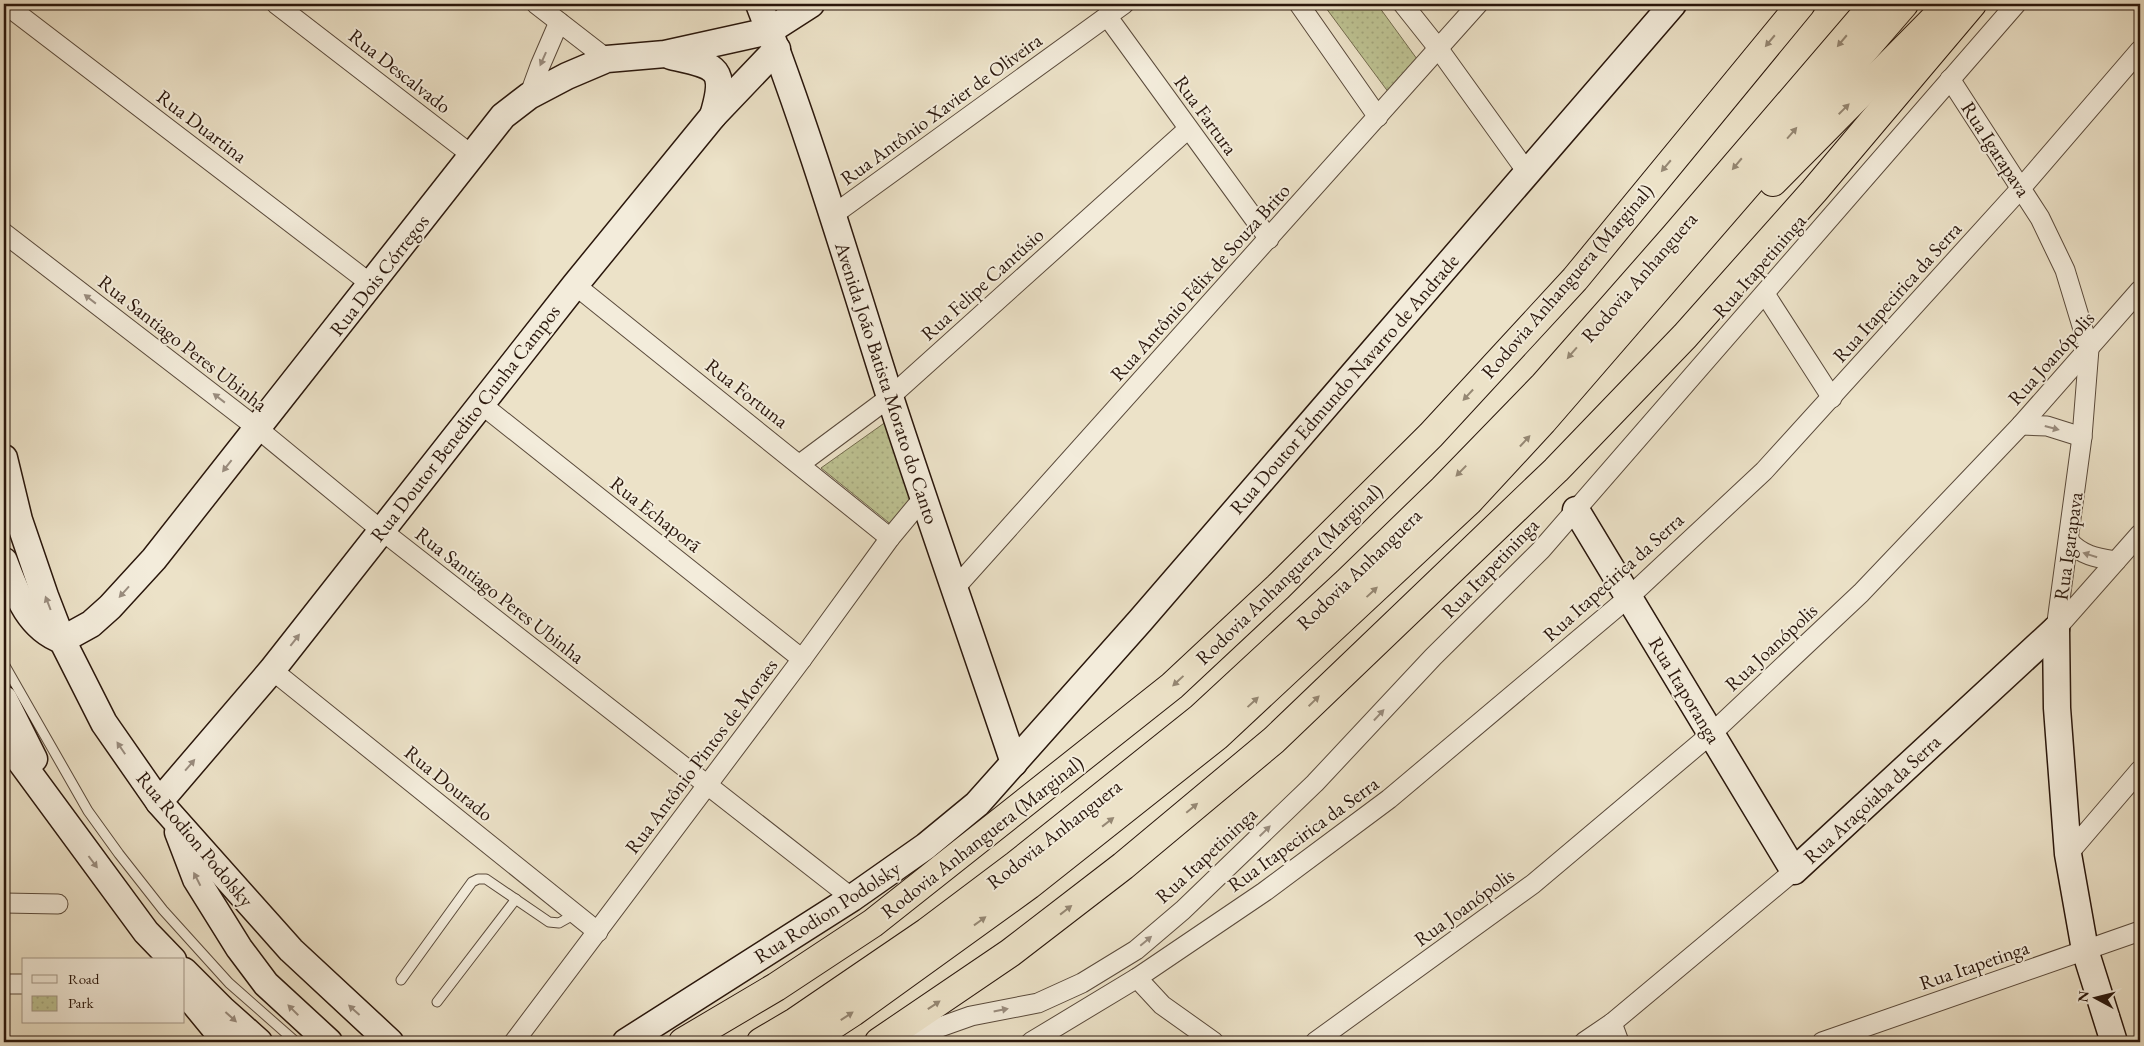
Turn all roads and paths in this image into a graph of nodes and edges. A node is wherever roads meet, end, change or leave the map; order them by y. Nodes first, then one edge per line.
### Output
1 (5, 4) edge
2 (276, 4) edge
3 (536, 4) edge
4 (759, 4) edge
5 (811, 4) edge
6 (1124, 4) edge
7 (1299, 4) edge
8 (1404, 4) edge
9 (1478, 4) edge
10 (1673, 4) edge
11 (1801, 4) edge
12 (1874, 4) edge
13 (1904, 4) edge
14 (1949, 4) edge
15 (1972, 4) edge
16 (2016, 4) edge
17 (1107, 16) junction
18 (559, 22) junction
19 (730, 40) junction
20 (773, 40) junction
21 (1438, 48) junction
22 (2140, 50) edge
23 (666, 54) junction
24 (607, 59) junction
25 (716, 73) junction
26 (1950, 79) junction
27 (747, 80) junction
28 (529, 96) junction
29 (713, 116) junction
30 (1378, 117) junction
31 (1188, 129) junction
32 (473, 156) junction
33 (1527, 172) junction
34 (2022, 187) junction
35 (833, 215) junction
36 (4, 233) edge
37 (1269, 239) junction
38 (372, 284) junction
39 (575, 285) junction
40 (2140, 290) edge
41 (1765, 294) junction
42 (2089, 349) junction
43 (890, 396) junction
44 (1832, 398) junction
45 (481, 404) junction
46 (1543, 421) junction
47 (2021, 425) junction
48 (257, 428) junction
49 (2082, 437) junction
50 (4, 458) edge
51 (800, 464) junction
52 (924, 497) junction
53 (1576, 510) junction
54 (381, 530) junction
55 (2140, 534) edge
56 (890, 538) junction
57 (2069, 541) junction
58 (4, 561) edge
59 (2116, 561) junction
60 (955, 588) junction
61 (1630, 597) junction
62 (2056, 629) junction
63 (62, 640) junction
64 (802, 659) junction
65 (4, 664) edge
66 (272, 670) junction
67 (4, 699) edge
68 (1712, 734) junction
69 (4, 739) edge
70 (1014, 763) junction
71 (2140, 770) edge
72 (707, 785) junction
73 (165, 808) junction
74 (65, 822) junction
75 (2068, 854) junction
76 (1794, 871) junction
77 (852, 898) junction
78 (516, 899) junction
79 (4, 903) edge
80 (58, 904) dead end
81 (576, 914) junction
82 (2140, 931) edge
83 (146, 932) junction
84 (598, 932) junction
85 (2085, 950) junction
86 (159, 958) edge
87 (171, 958) edge
88 (185, 972) edge
89 (1137, 978) junction
90 (401, 980) dead end
91 (4, 984) edge
92 (22, 984) edge
93 (185, 991) edge
94 (437, 1002) dead end
95 (1612, 1023) junction
96 (226, 1042) edge
97 (259, 1042) edge
98 (296, 1042) edge
99 (329, 1042) edge
100 (390, 1042) edge
101 (514, 1042) edge
102 (626, 1042) edge
103 (684, 1042) edge
104 (761, 1042) edge
105 (807, 1042) edge
106 (879, 1042) edge
107 (906, 1042) edge
108 (1031, 1042) edge
109 (1214, 1042) edge
110 (1315, 1042) edge
111 (1584, 1042) edge
112 (1619, 1042) edge
113 (1822, 1042) edge
114 (2114, 1042) edge

1 - 38 street, Rua Duartina
2 - 32 street, Rua Descalvado
3 - 18 street
4 - 20 street, Avenida João Batista Morato do Canto
5 - 20 street
6 - 17 street, Rua Antônio Xavier de Oliveira
7 - 30 street
8 - 21 street
9 - 21 street, Rua Antônio Félix de Souza Brito
10 - 33 street, Rua Doutor Edmundo Navarro de Andrade
11 -> 103 highway, Rodovia Anhanguera (Marginal)
12 -> 104 highway, Rodovia Anhanguera
46 -> 13 highway, Rodovia Anhanguera
46 -> 14 highway
106 -> 15 highway
16 - 26 street, Rua Itapetininga
17 - 31 street, Rua Fartura
17 - 35 street, Rua Antônio Xavier de Oliveira
18 - 24 street
18 -> 28 street
19 - 20 street, Rua Dois Córregos
19 - 23 street, Rua Dois Córregos
19 - 25 street
20 - 27 street, Rua Doutor Benedito Cunha Campos
20 - 35 street, Avenida João Batista Morato do Canto
21 - 30 street, Rua Antônio Félix de Souza Brito
21 - 33 street
22 - 34 street, Rua Itapecirica da Serra
23 - 24 street, Rua Dois Córregos
23 - 25 street
24 - 28 street, Rua Dois Córregos
25 - 27 street
25 - 29 street
26 - 34 street, Rua Igarapava
26 - 41 street, Rua Itapetininga
27 - 29 street, Rua Doutor Benedito Cunha Campos
28 - 32 street, Rua Dois Córregos
29 - 39 street, Rua Doutor Benedito Cunha Campos
30 - 37 street, Rua Antônio Félix de Souza Brito
31 - 37 street, Rua Fartura
31 - 43 street, Rua Felipe Cantúsio
32 - 38 street, Rua Dois Córregos
33 - 70 street, Rua Doutor Edmundo Navarro de Andrade
34 - 42 street, Rua Igarapava
34 - 44 street, Rua Itapecirica da Serra
35 - 43 street, Avenida João Batista Morato do Canto
48 -> 36 street, Rua Santiago Peres Ubinha
37 - 60 street, Rua Antônio Félix de Souza Brito
38 - 48 street, Rua Dois Córregos
39 - 45 street, Rua Doutor Benedito Cunha Campos
39 - 51 street, Rua Fortuna
40 - 42 street, Rua Joanópolis
41 - 44 street
41 - 53 street, Rua Itapetininga
42 - 47 street, Rua Joanópolis
42 - 49 street, Rua Igarapava
43 - 51 street, Rua Felipe Cantúsio
43 - 52 street, Avenida João Batista Morato do Canto
44 - 61 street, Rua Itapecirica da Serra
45 - 54 street, Rua Doutor Benedito Cunha Campos
45 - 64 street, Rua Echaporã
105 -> 46 highway, Rodovia Anhanguera
47 -> 49 street
47 - 68 street, Rua Joanópolis
48 - 54 street, Rua Santiago Peres Ubinha
48 -> 63 street, Rua Dois Córregos
49 - 57 street, Rua Igarapava
63 -> 50 street, Rua Rodion Podolsky
51 - 56 street, Rua Fortuna
52 - 56 street, Rua Antônio Pintos de Moraes
52 - 60 street, Avenida João Batista Morato do Canto
53 - 61 street, Rua Itaporanga
107 -> 53 street, Rua Itapetininga
66 -> 54 street, Rua Doutor Benedito Cunha Campos
54 - 72 street, Rua Santiago Peres Ubinha
55 - 59 street, Rua Araçoiaba da Serra
56 - 64 street, Rua Antônio Pintos de Moraes
59 -> 57 street
57 - 62 street, Rua Igarapava
58 - 63 street
59 - 62 street, Rua Araçoiaba da Serra
60 - 70 street, Avenida João Batista Morato do Canto
61 - 68 street, Rua Itaporanga
61 - 89 street, Rua Itapecirica da Serra
62 - 75 street, Rua Igarapava
62 - 76 street, Rua Araçoiaba da Serra
73 -> 63 street, Rua Rodion Podolsky
64 - 72 street, Rua Antônio Pintos de Moraes
65 - 98 lane
73 -> 66 street, Rua Doutor Benedito Cunha Campos
66 - 81 street, Rua Dourado
67 - 74 street
68 - 76 street, Rua Itaporanga
68 - 110 street, Rua Joanópolis
69 - 74 street
70 - 77 street, Rua Rodion Podolsky
71 - 75 street
72 - 77 street, Rua Santiago Peres Ubinha
72 - 84 street, Rua Antônio Pintos de Moraes
99 -> 73 street
100 -> 73 street, Rua Rodion Podolsky
74 -> 83 street
75 - 85 street, Rua Igarapava
76 - 95 street, Rua Araçoiaba da Serra
77 - 102 street, Rua Rodion Podolsky
78 - 81 lane
78 - 90 lane
78 - 94 lane
79 - 80 street
81 - 84 street, Rua Dourado
82 - 85 street, Rua Itapetinga
83 - 86 street
83 - 87 street
84 - 101 street, Rua Antônio Pintos de Moraes
85 - 113 street, Rua Itapetinga
85 - 114 street, Rua Igarapava
88 -> 97 street
89 - 108 street, Rua Itapecirica da Serra
89 - 109 street
91 - 92 street
93 - 96 street
95 - 111 street, Rua Araçoiaba da Serra
95 - 112 street

